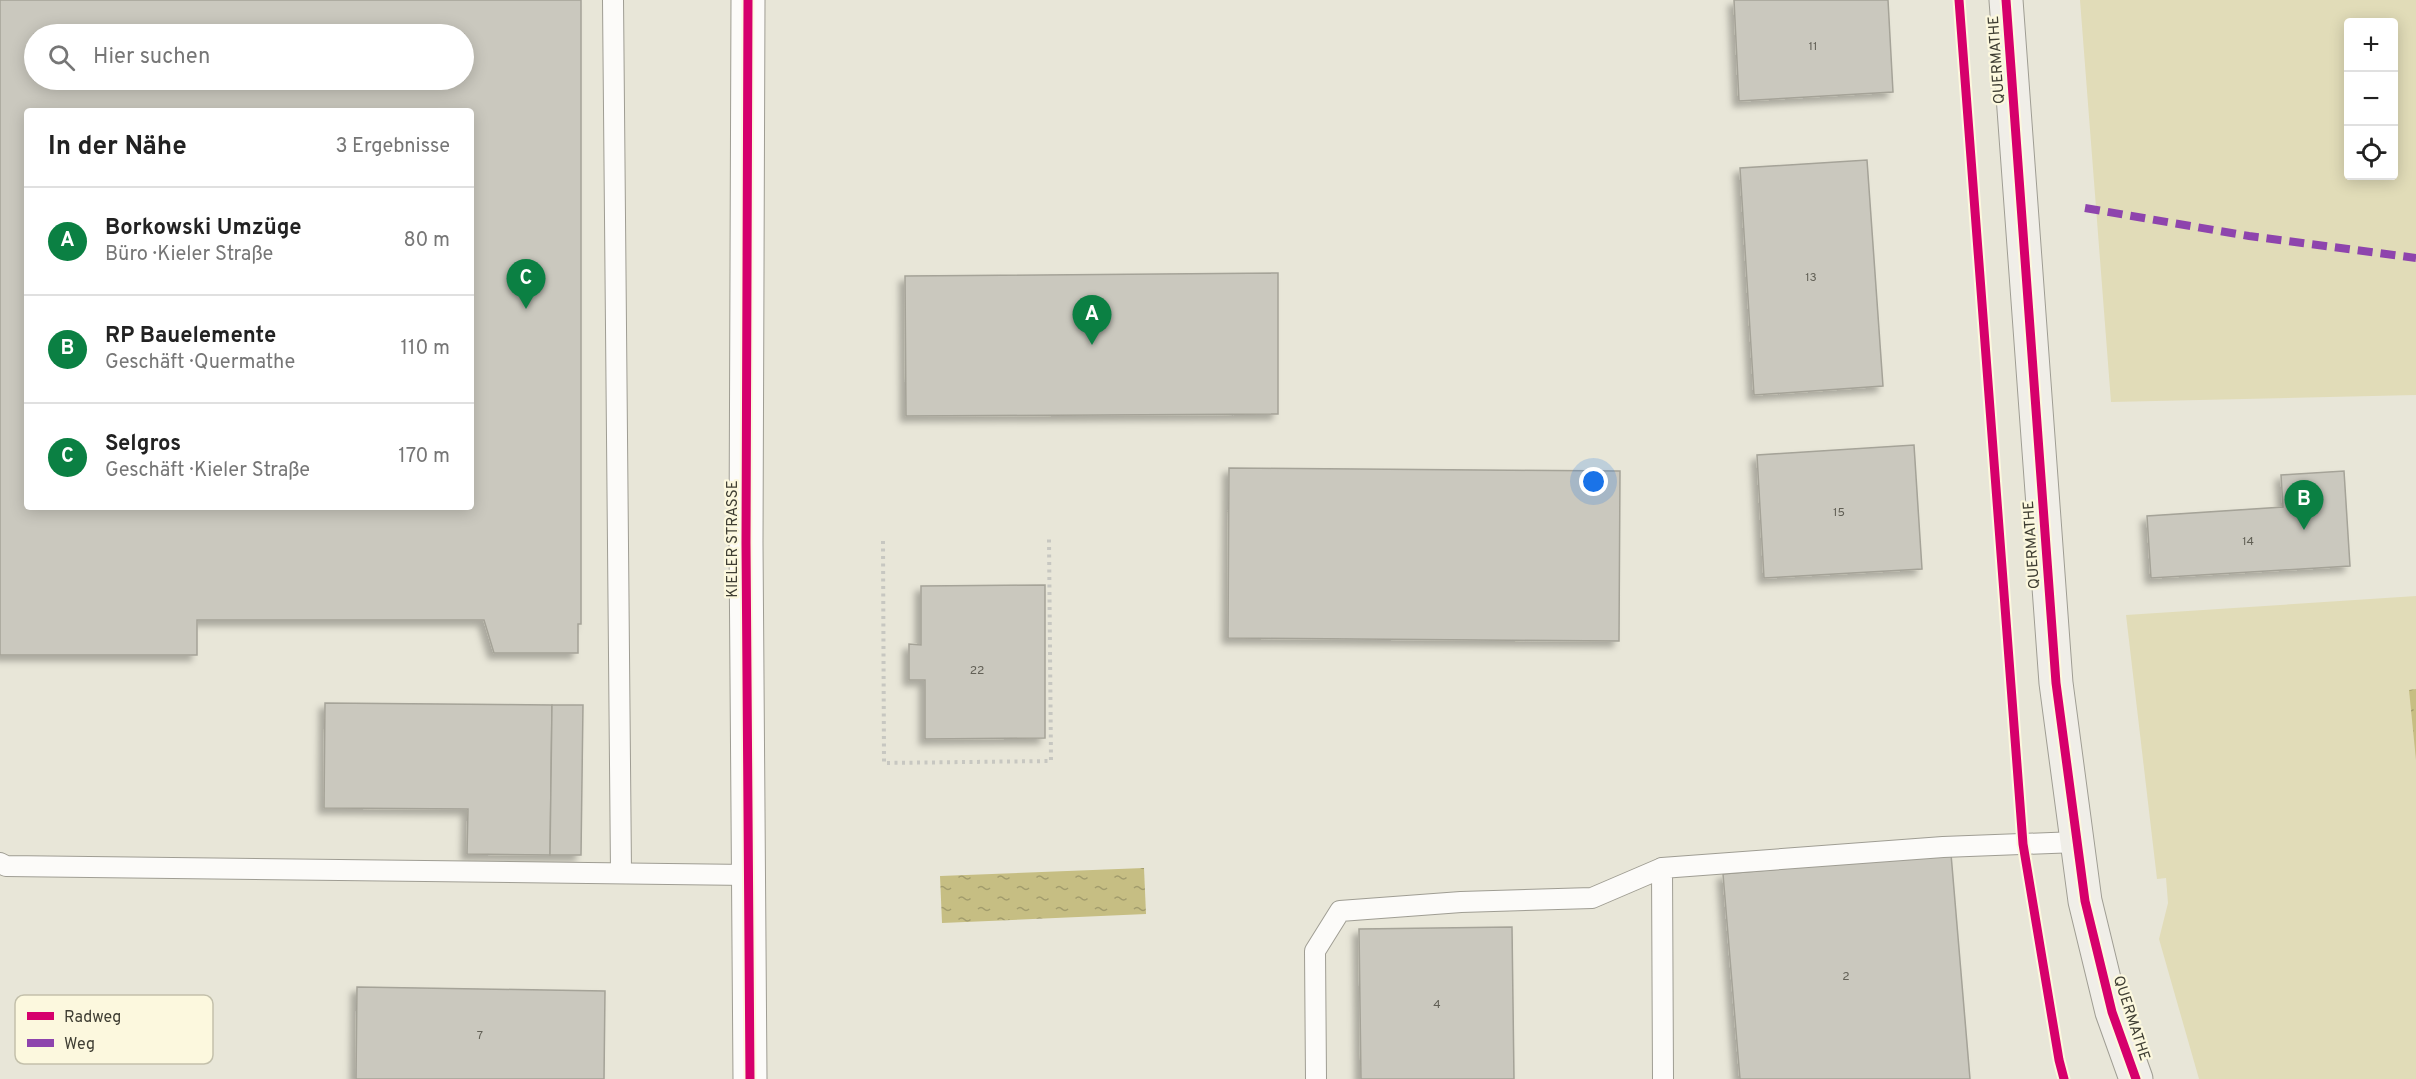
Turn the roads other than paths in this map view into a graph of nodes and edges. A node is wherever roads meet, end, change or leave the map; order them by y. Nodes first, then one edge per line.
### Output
1 (613, 0) edge
2 (748, 0) edge
3 (2006, 0) edge
4 (2077, 842) junction
5 (0, 863) edge
6 (1662, 868) junction
7 (621, 873) junction
8 (747, 875) junction
9 (2112, 1012) junction
10 (750, 1079) edge
11 (1316, 1079) edge
12 (1663, 1079) edge
13 (2118, 1079) edge
14 (2136, 1079) edge

1 - 7 lane
2 - 8 street, KIELER STRASSE
3 - 4 main road, QUERMATHE
4 - 6 lane
4 - 9 main road, QUERMATHE
5 - 7 lane
6 - 11 lane
6 - 12 lane
7 - 8 lane
8 - 10 street, KIELER STRASSE
9 - 13 main road, QUERMATHE
9 - 14 main road, QUERMATHE

